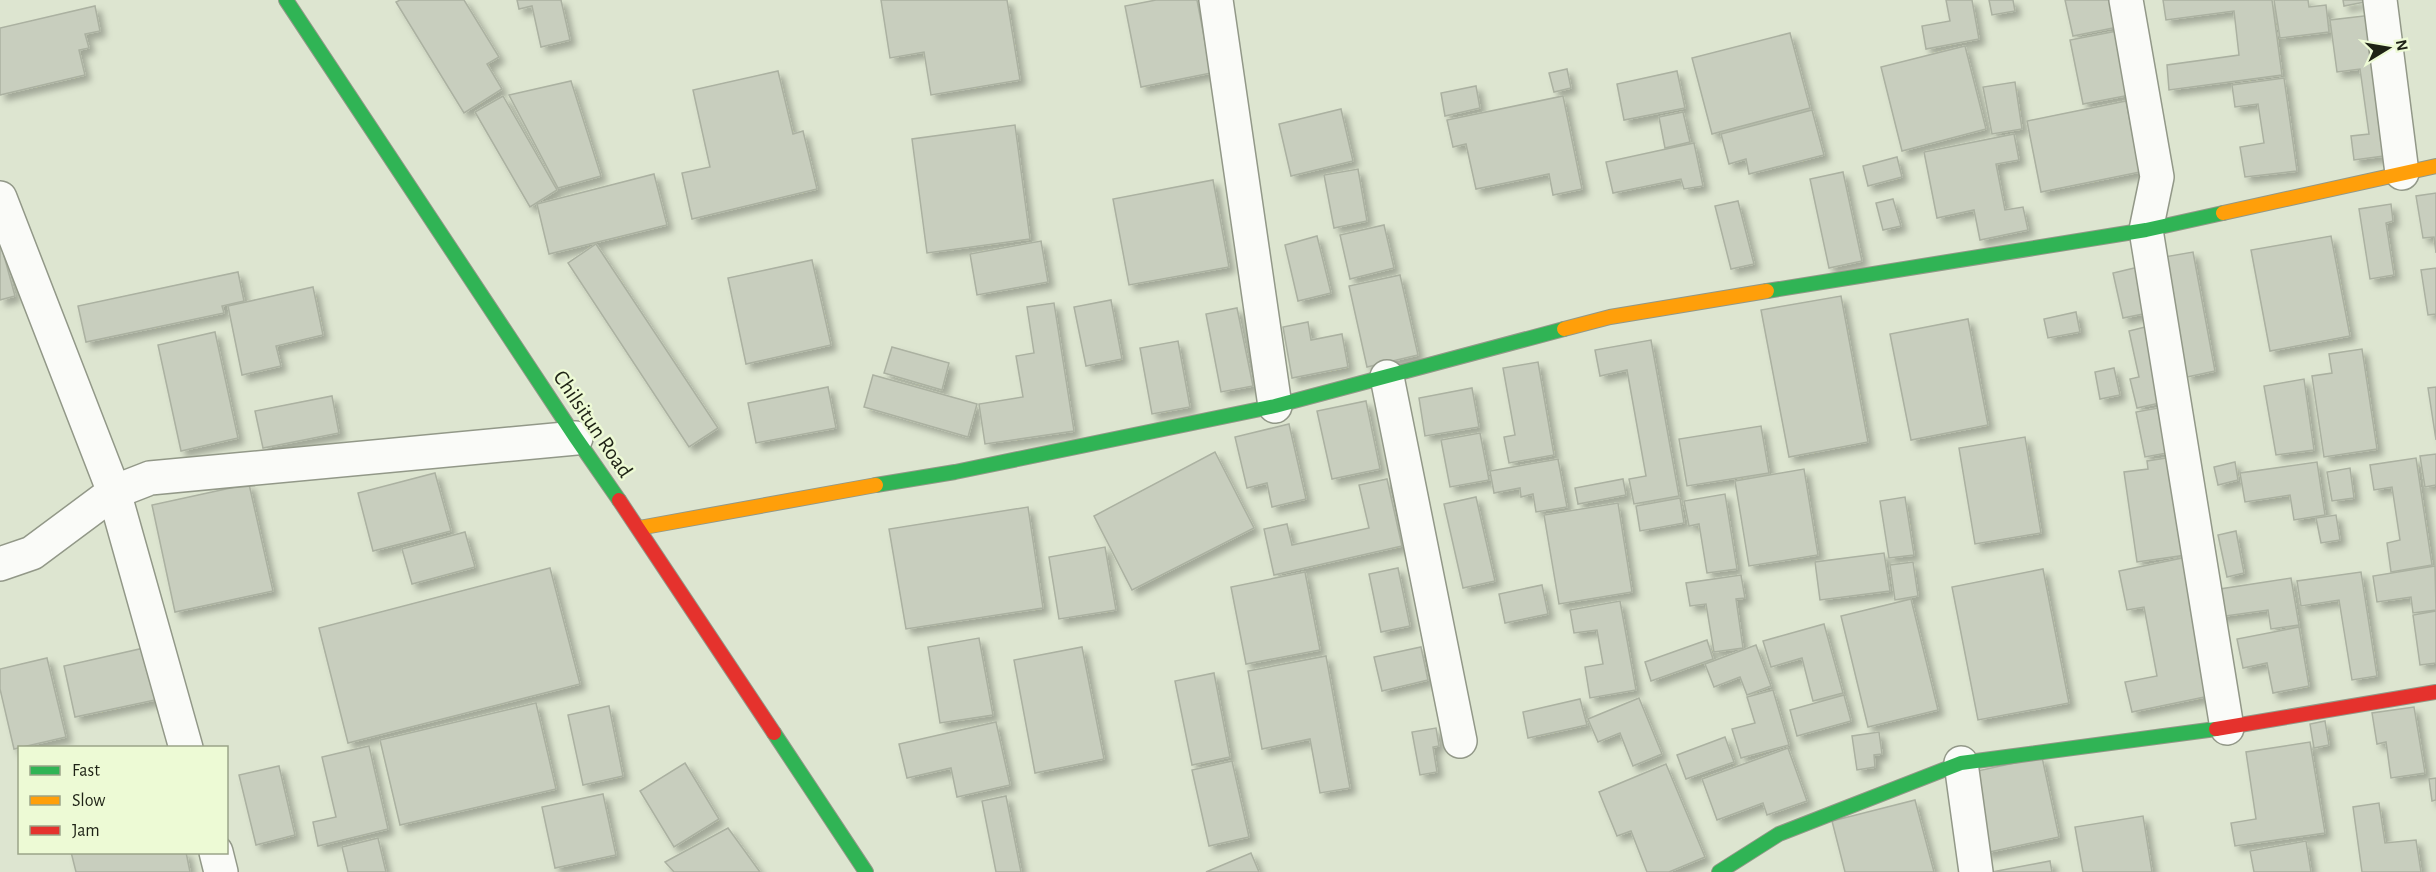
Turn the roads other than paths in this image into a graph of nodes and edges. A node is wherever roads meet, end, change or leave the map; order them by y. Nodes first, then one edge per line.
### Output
1 (286, 0) edge
2 (1216, 0) edge
3 (2126, 0) edge
4 (2380, 0) edge
5 (2436, 166) edge
6 (2402, 172) junction
7 (0, 198) edge
8 (2146, 230) junction
9 (1387, 377) junction
10 (1275, 406) junction
11 (576, 438) junction
12 (114, 492) junction
13 (639, 528) junction
14 (0, 564) edge
15 (2436, 692) edge
16 (2227, 728) junction
17 (1460, 741) dead end
18 (186, 746) edge
19 (1961, 763) junction
20 (216, 854) edge
21 (221, 872) edge
22 (866, 872) edge
23 (1719, 872) edge
24 (1976, 872) edge

1 - 11 street, Chilsitun Road
2 - 10 street
3 - 8 street
4 - 6 street
5 - 6 street
6 - 8 street
7 - 12 street
8 - 9 street
8 - 16 street
9 - 10 street
9 - 17 street
10 - 13 street
11 - 12 street
11 - 13 street, Chilsitun Road
12 - 14 street
12 - 18 street
13 - 22 street, Chilsitun Road
15 - 16 street
16 - 19 street
19 - 23 street
19 - 24 street
20 - 21 street

